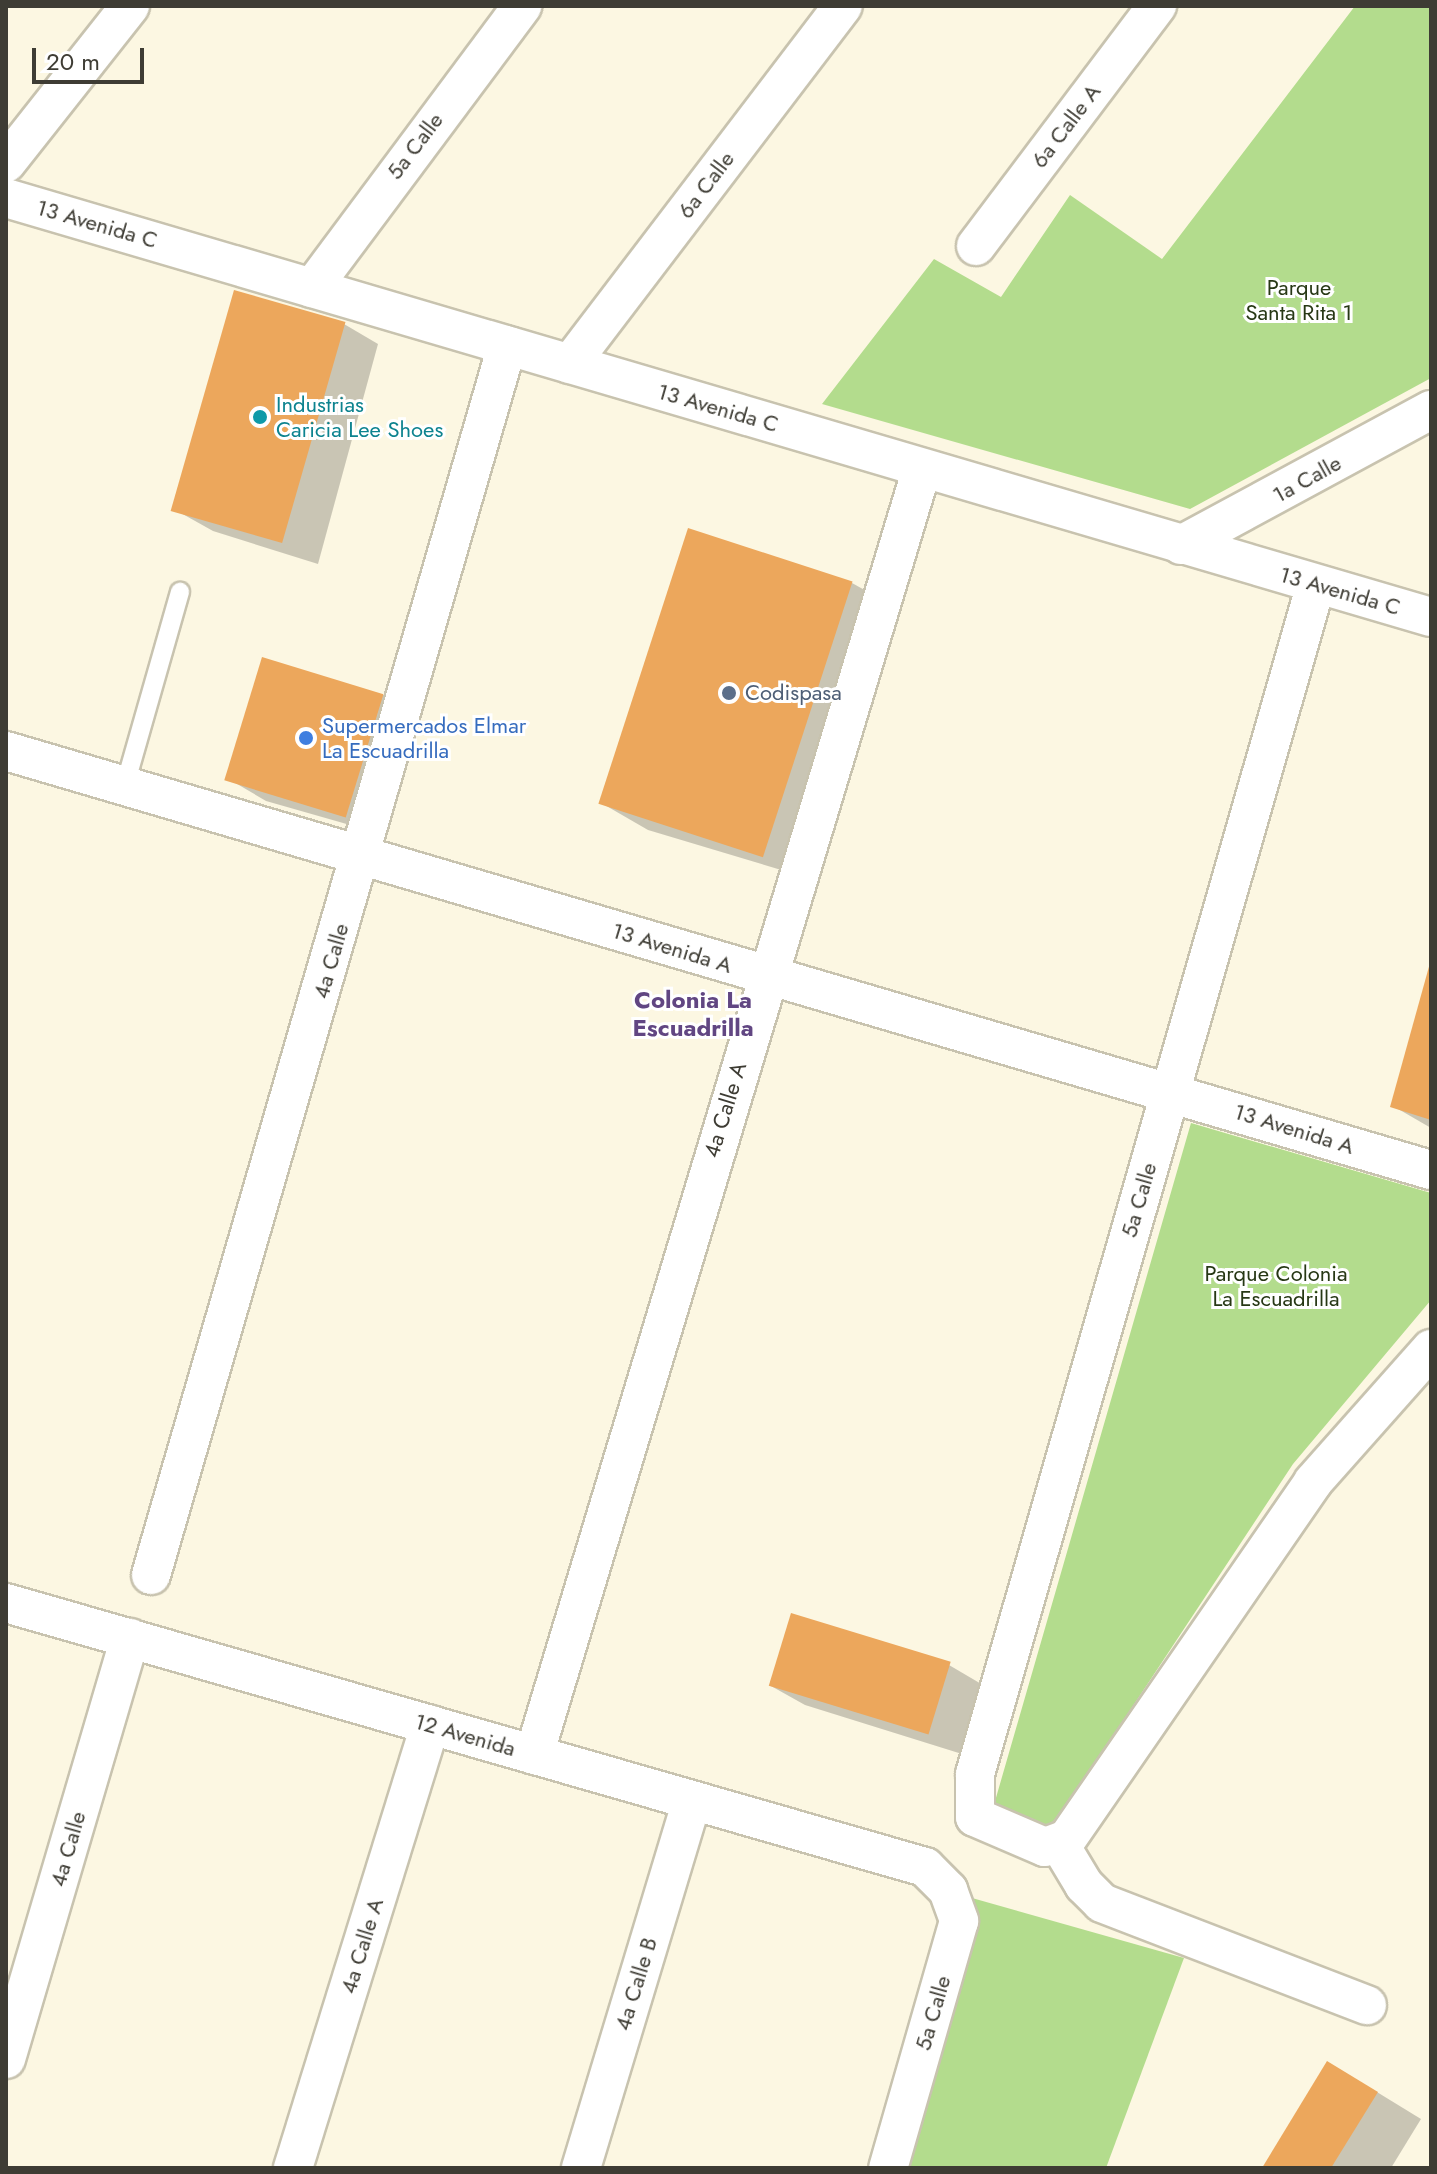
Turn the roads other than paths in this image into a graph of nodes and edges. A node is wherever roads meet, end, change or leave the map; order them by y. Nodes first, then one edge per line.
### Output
1 (130, 6) edge
2 (522, 6) edge
3 (843, 6) edge
4 (1157, 6) edge
5 (6, 163) edge
6 (6, 198) edge
7 (976, 246) dead end
8 (312, 288) junction
9 (507, 346) junction
10 (570, 364) junction
11 (1431, 410) edge
12 (922, 468) junction
13 (1181, 545) junction
14 (1316, 584) junction
15 (180, 592) dead end
16 (1431, 617) edge
17 (6, 751) edge
18 (125, 785) junction
19 (363, 852) junction
20 (765, 977) junction
21 (1170, 1091) junction
22 (1431, 1170) edge
23 (1431, 1349) edge
24 (151, 1575) dead end
25 (6, 1603) edge
26 (130, 1638) junction
27 (430, 1725) junction
28 (534, 1755) junction
29 (692, 1800) junction
30 (1060, 1845) junction
31 (925, 1867) joint
32 (1367, 2005) dead end
33 (6, 2059) edge
34 (293, 2168) edge
35 (581, 2168) edge
36 (888, 2168) edge

1 - 5 street
2 - 8 street, 5a Calle
3 - 10 street, 6a Calle
4 - 7 street, 6a Calle A
6 - 8 street, 13 Avenida C
8 - 9 street, 13 Avenida C
9 - 10 street, 13 Avenida C
9 - 19 street, 4a Calle
10 - 12 street, 13 Avenida C
11 - 13 street, 1a Calle
12 - 13 street, 13 Avenida C
12 - 20 street, 4a Calle A
13 - 14 street, 13 Avenida C
14 - 16 street, 13 Avenida C
14 - 21 street, 5a Calle
15 - 18 lane
17 - 18 street, 13 Avenida A
18 - 19 street, 13 Avenida A
19 - 20 street, 13 Avenida A
19 - 24 street, 4a Calle
20 - 21 street, 13 Avenida A
20 - 28 street, 4a Calle A
21 - 22 street, 13 Avenida A
21 - 30 street, 5a Calle
23 - 30 street
25 - 26 street, 12 Avenida
26 - 27 street, 12 Avenida
26 - 33 street, 4a Calle
27 - 28 street, 12 Avenida
27 - 34 street, 4a Calle A
28 - 29 street, 12 Avenida
29 - 31 street, 12 Avenida
29 - 35 street, 4a Calle B
30 - 32 street
31 - 36 street, 5a Calle

